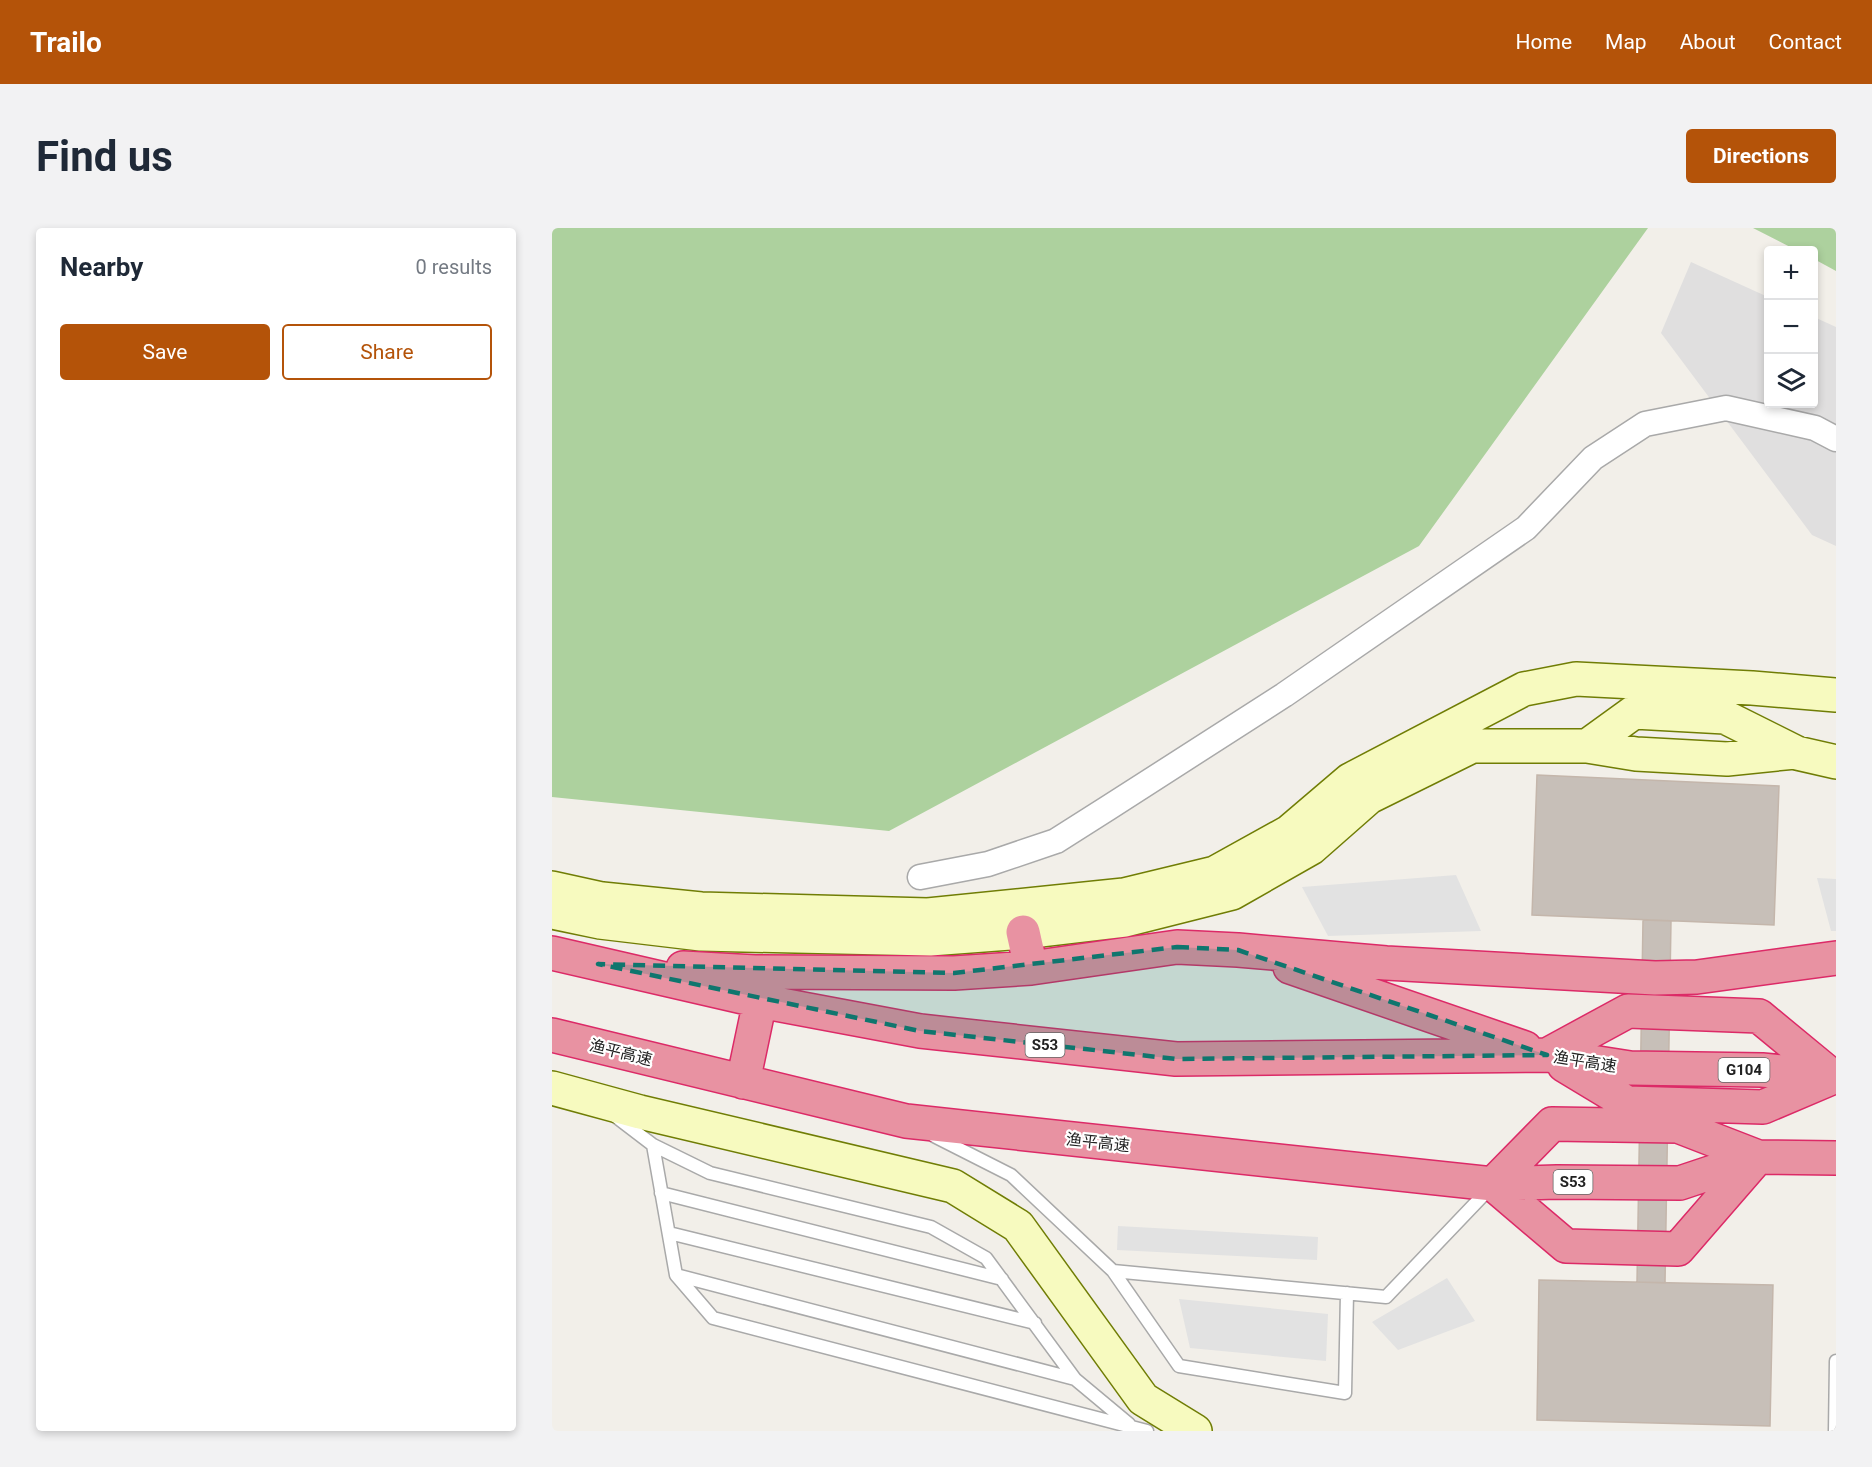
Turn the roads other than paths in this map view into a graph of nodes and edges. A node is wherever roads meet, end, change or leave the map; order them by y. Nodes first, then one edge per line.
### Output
1 (1836, 439) edge
2 (1836, 695) edge
3 (1836, 762) edge
4 (920, 877) dead end
5 (552, 888) edge
6 (552, 912) edge
7 (701, 922) junction
8 (1023, 932) junction
9 (1238, 950) junction
10 (552, 953) edge
11 (1836, 958) edge
12 (598, 964) junction
13 (1031, 968) junction
14 (760, 1002) junction
15 (552, 1035) edge
16 (1547, 1055) junction
17 (1835, 1077) edge
18 (743, 1082) junction
19 (552, 1088) edge
20 (592, 1099) junction
21 (906, 1121) junction
22 (1654, 1127) junction
23 (653, 1144) junction
24 (1758, 1157) junction
25 (1836, 1158) edge
26 (1493, 1184) junction
27 (662, 1193) junction
28 (669, 1233) junction
29 (1113, 1271) junction
30 (676, 1275) junction
31 (1002, 1279) junction
32 (1347, 1293) junction
33 (1035, 1323) junction
34 (1836, 1361) edge
35 (1075, 1379) junction
36 (1132, 1427) junction
37 (1147, 1431) edge
38 (1195, 1431) edge
39 (1835, 1431) edge

1 - 4 street
2 - 7 street
3 - 8 street
5 - 7 street
6 - 7 street
7 - 8 street
8 - 13 highway
9 - 11 highway
9 - 13 highway
9 - 16 highway
10 - 12 highway, 渔平高速 / S53
12 - 13 highway
12 - 14 highway, 渔平高速 / S53
14 - 16 highway, 渔平高速 / S53
14 - 18 highway
15 - 18 highway, 渔平高速 / S53
16 - 22 highway, 渔平高速 / S53
16 - 22 highway
17 - 22 highway, G104
17 - 22 highway
18 - 21 highway, 渔平高速 / S53
19 - 20 street
20 - 23 lane
20 - 38 street
21 - 26 highway, 渔平高速 / S53
21 - 29 lane
22 - 24 highway
22 - 24 highway
22 - 24 highway
22 - 26 highway, 渔平高速 / S53
22 - 26 highway
22 - 26 highway
23 - 27 lane
23 - 31 lane
24 - 25 highway
26 - 32 lane
27 - 28 lane
27 - 31 lane
28 - 30 lane
28 - 33 lane
29 - 32 lane
29 - 32 lane
30 - 35 lane
30 - 36 lane
31 - 33 lane
33 - 35 lane
34 - 39 lane
35 - 36 lane
36 - 37 lane

